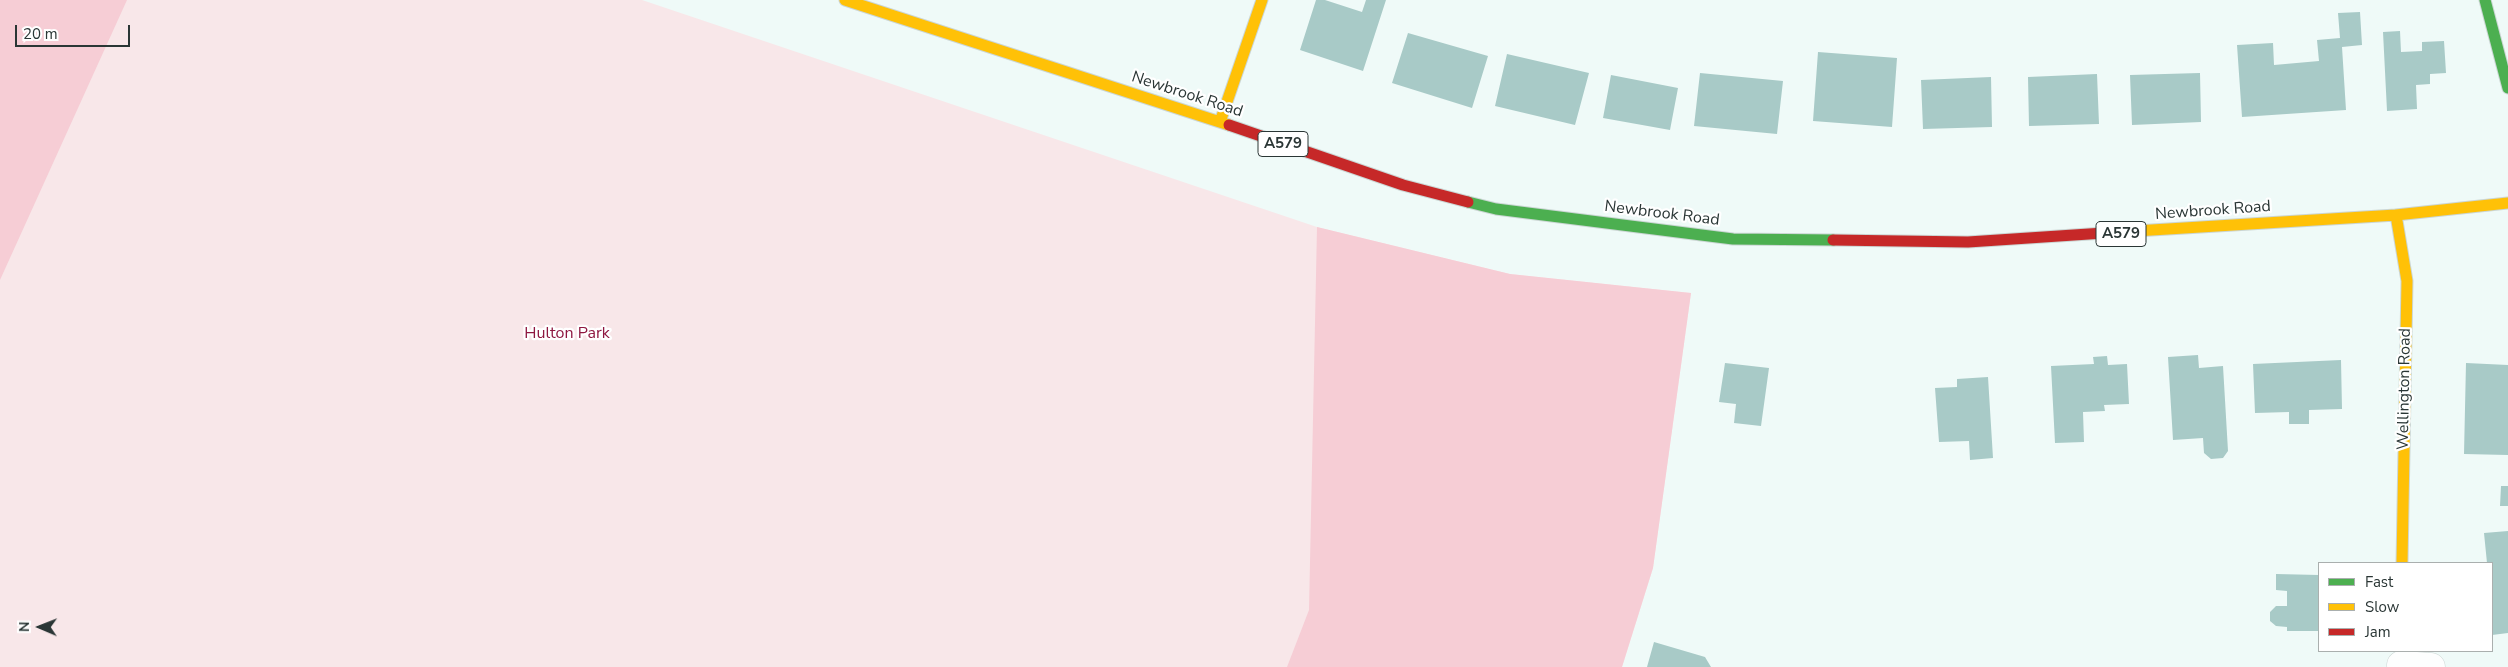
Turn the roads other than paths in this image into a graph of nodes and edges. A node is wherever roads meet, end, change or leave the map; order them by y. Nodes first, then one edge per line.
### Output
1 (845, 0) edge
2 (1262, 0) edge
3 (2485, 0) edge
4 (2508, 88) edge
5 (1220, 122) junction
6 (2508, 203) edge
7 (2396, 215) junction
8 (2402, 562) edge
9 (2401, 661) edge
10 (2430, 667) edge

1 - 5 main road, Newbrook Road / A579
2 - 5 main road
3 - 4 main road
5 - 7 main road, Newbrook Road / A579
6 - 7 main road, Newbrook Road / A579
7 - 8 main road, Wellington Road
9 - 10 street

